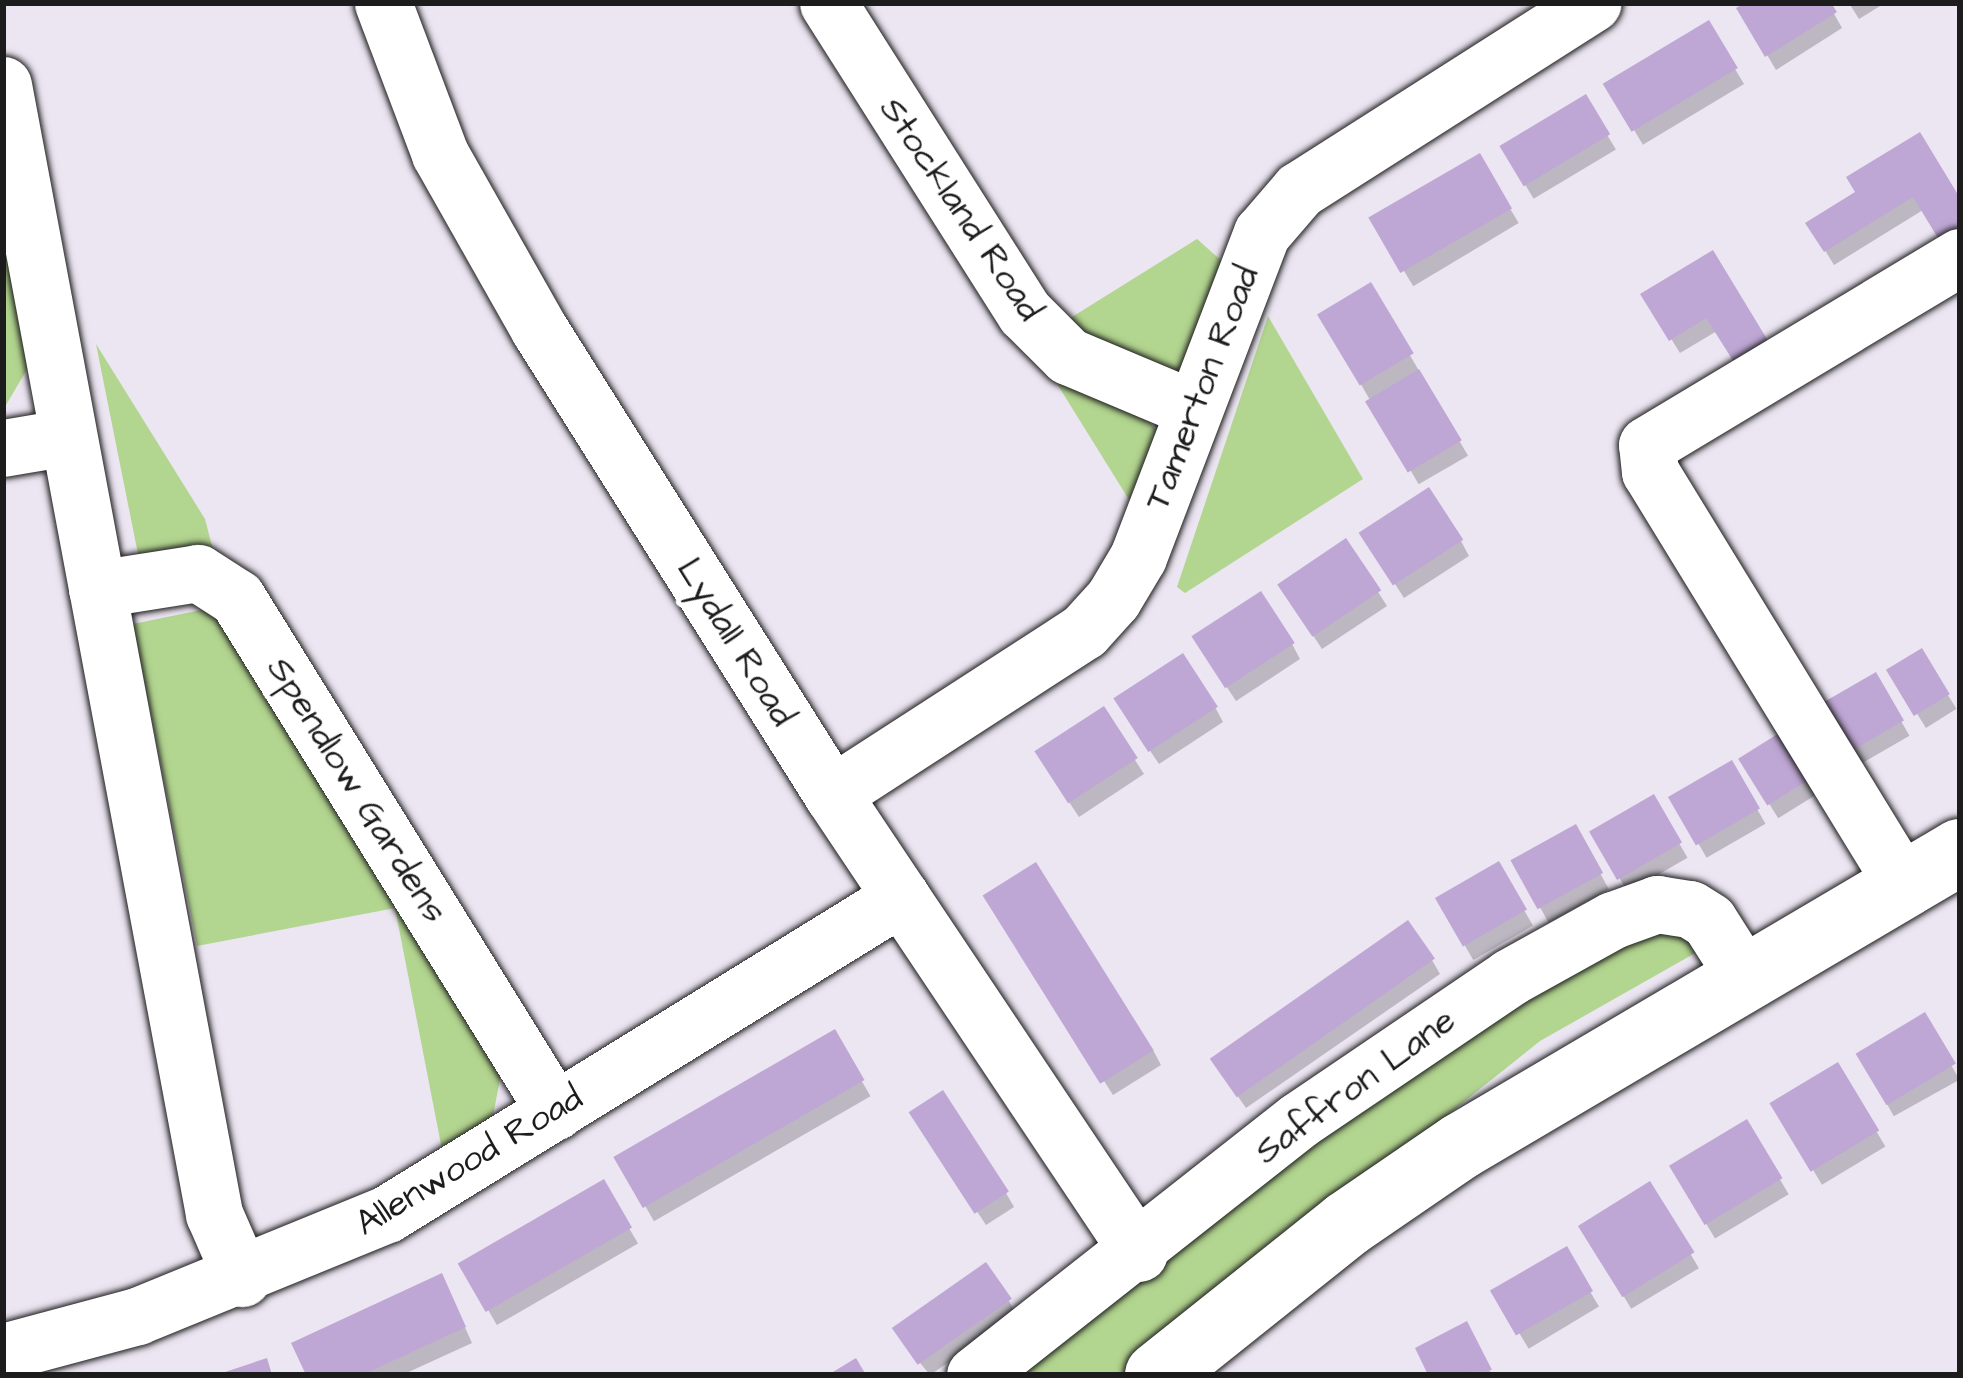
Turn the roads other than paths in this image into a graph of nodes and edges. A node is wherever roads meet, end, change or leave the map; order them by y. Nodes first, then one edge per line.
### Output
1 (383, 3) edge
2 (828, 3) edge
3 (1593, 3) edge
4 (3, 85) edge
5 (1960, 257) edge
6 (1192, 408) junction
7 (68, 437) junction
8 (3, 448) edge
9 (97, 589) junction
10 (832, 794) junction
11 (1960, 853) edge
12 (1904, 886) junction
13 (901, 897) junction
14 (1746, 979) junction
15 (555, 1111) junction
16 (1139, 1252) junction
17 (242, 1278) junction
18 (3, 1352) edge
19 (975, 1375) edge
20 (1158, 1375) edge

1 - 10 street, Lydall Road
2 - 6 street, Stockland Road
3 - 6 street, Tamerton Road
4 - 7 street
5 - 12 street
6 - 10 street, Tamerton Road
7 - 8 street
7 - 9 street
9 - 15 street, Spendlow Gardens
9 - 17 street
10 - 13 street, Lydall Road
11 - 12 main road
12 - 14 main road
13 - 15 street, Allenwood Road
13 - 16 street, Lydall Road
14 - 16 street, Saffron Lane
14 - 20 main road
15 - 17 street, Allenwood Road
16 - 19 street, Saffron Lane
17 - 18 street, Allenwood Road

